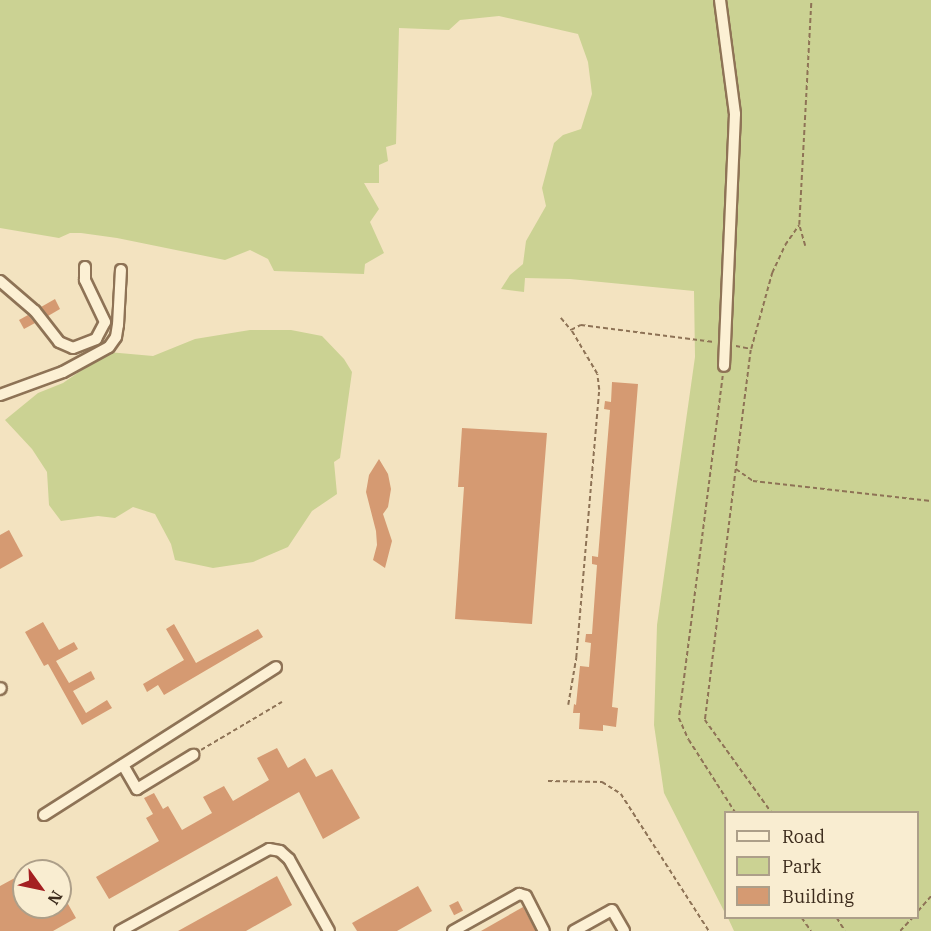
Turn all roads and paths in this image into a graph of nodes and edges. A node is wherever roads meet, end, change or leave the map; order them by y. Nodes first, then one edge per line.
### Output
1 (720, 0) edge
2 (811, 0) edge
3 (799, 225) junction
4 (805, 246) dead end
5 (85, 267) dead end
6 (121, 270) dead end
7 (0, 281) edge
8 (561, 318) dead end
9 (571, 330) junction
10 (727, 345) junction
11 (751, 349) junction
12 (724, 366) joint
13 (0, 394) edge
14 (736, 469) junction
15 (931, 501) edge
16 (276, 667) dead end
17 (282, 702) dead end
18 (568, 705) dead end
19 (193, 755) joint
20 (123, 765) junction
21 (548, 780) dead end
22 (734, 811) edge
23 (770, 811) edge
24 (44, 815) dead end
25 (931, 896) edge
26 (919, 911) edge
27 (911, 919) edge
28 (120, 931) edge
29 (329, 931) edge
30 (453, 931) edge
31 (544, 931) edge
32 (574, 931) edge
33 (624, 931) edge
34 (709, 931) edge
35 (900, 931) edge

1 - 10 street
2 - 3 path
3 - 4 path
3 - 11 path
5 - 7 street
6 - 13 street
8 - 9 path
9 - 10 path
9 - 18 path
10 - 11 path
10 - 12 street
11 - 14 path
12 - 22 path
14 - 15 path
14 - 23 path
16 - 20 street
17 - 19 path
19 - 20 street
20 - 24 street
21 - 34 path
25 - 26 path
27 - 35 path
28 - 29 street
30 - 31 street
32 - 33 street

